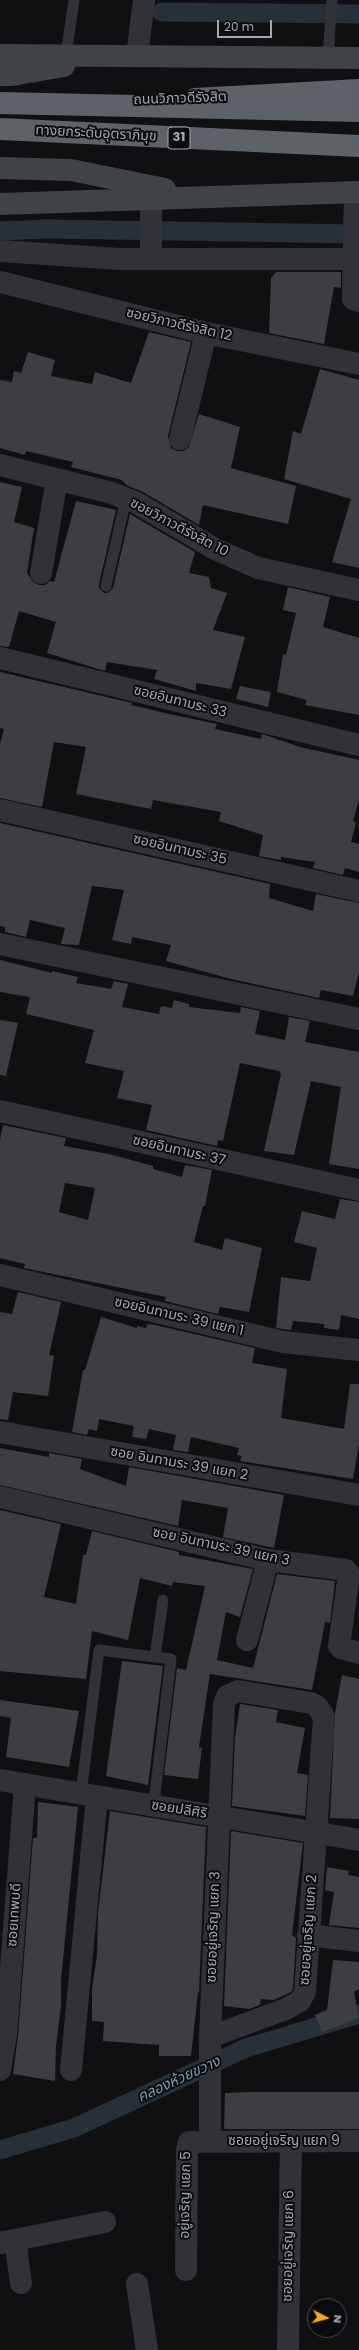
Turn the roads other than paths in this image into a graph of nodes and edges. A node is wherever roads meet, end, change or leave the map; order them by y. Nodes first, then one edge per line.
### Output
1 (74, 0) edge
2 (144, 0) edge
3 (332, 5) edge
4 (0, 55) edge
5 (66, 55) junction
6 (128, 56) junction
7 (328, 58) junction
8 (359, 58) edge
9 (0, 74) edge
10 (359, 90) edge
11 (0, 104) edge
12 (359, 110) edge
13 (0, 129) edge
14 (0, 133) edge
15 (359, 145) edge
16 (0, 168) edge
17 (357, 192) edge
18 (197, 196) junction
19 (0, 204) edge
20 (151, 207) junction
21 (0, 252) edge
22 (352, 254) junction
23 (151, 259) junction
24 (0, 282) edge
25 (359, 301) edge
26 (206, 333) junction
27 (359, 364) edge
28 (180, 439) dead end
29 (0, 465) edge
30 (56, 479) junction
31 (126, 499) junction
32 (42, 573) dead end
33 (106, 586) dead end
34 (359, 590) edge
35 (0, 658) edge
36 (359, 745) edge
37 (0, 810) edge
38 (359, 891) edge
39 (0, 944) edge
40 (359, 1020) edge
41 (0, 1111) edge
42 (359, 1190) edge
43 (0, 1275) edge
44 (359, 1350) edge
45 (0, 1432) edge
46 (359, 1495) edge
47 (0, 1497) edge
48 (268, 1560) junction
49 (163, 1600) dead end
50 (247, 1640) dead end
51 (359, 1653) edge
52 (155, 1657) junction
53 (0, 1780) edge
54 (25, 1784) junction
55 (155, 1794) dead end
56 (89, 1795) junction
57 (218, 1817) junction
58 (315, 1832) junction
59 (359, 1840) edge
60 (308, 1935) junction
61 (359, 1941) edge
62 (210, 2046) junction
63 (0, 2070) edge
64 (71, 2070) dead end
65 (291, 2141) junction
66 (359, 2141) edge
67 (210, 2142) junction
68 (105, 2222) dead end
69 (7, 2242) edge
70 (186, 2270) dead end
71 (21, 2283) dead end
72 (137, 2284) dead end
73 (147, 2350) edge
74 (288, 2350) edge

1 - 5 lane
2 - 6 street
3 - 7 lane
4 - 5 main road
5 - 6 main road
6 - 7 main road
6 - 9 main road
7 - 8 main road
10 - 11 highway, ถนนวิภาวดีรังสิต / 31
11 - 12 highway, ทางยกระดับอุตราภิมุข / 31, bridge
13 - 15 highway, ทางยกระดับอุตราภิมุข / 31, bridge
14 - 15 highway, 31
16 - 18 main road
17 - 18 main road
17 - 22 street
18 - 20 main road
19 - 20 main road
20 - 23 street
21 - 23 street
22 - 23 street
22 - 25 street
24 - 26 street, ซอยวิภาวดีรังสิต 12
26 - 27 street, ซอยวิภาวดีรังสิต 12
26 - 28 street
29 - 30 street, ซอยวิภาวดีรังสิต 10
30 - 31 street, ซอยวิภาวดีรังสิต 10
30 - 32 street
31 - 33 lane
31 - 34 street, ซอยวิภาวดีรังสิต 10
35 - 36 street, ซอยอินทามระ 33
37 - 38 street, ซอยอินทามระ 35
39 - 40 street
41 - 42 street, ซอยอินทามระ 37
43 - 44 street, ซอยอินทามระ 39 แยก 1
45 - 46 street, ซอย อินทามระ 39 แยก 2
47 - 48 street, ซอย อินทามระ 39 แยก 3
48 - 50 street
48 - 51 street, ซอย อินทามระ 39 แยก 3
49 - 52 lane
52 - 55 lane
52 - 56 lane
53 - 54 street, ซอยปลีศิริ
54 - 56 street, ซอยปลีศิริ
54 - 63 street, ซอยเทพบดี
56 - 57 street, ซอยปลีศิริ
56 - 64 street
57 - 58 street, ซอยปลีศิริ
57 - 58 street, ซอยอยู่เจริญ แยก 3
57 - 62 street, ซอยอยู่เจริญ แยก 3
58 - 59 street, ซอยปลีศิริ
58 - 60 street, ซอยอยู่เจริญ แยก 2
60 - 61 street
60 - 62 street, ซอยอยู่เจริญ แยก 2
62 - 67 street, ซอยอยู่เจริญ แยก 3
65 - 66 street, ซอยอยู่เจริญ แยก 9
65 - 67 street, ซอยอยู่เจริญ แยก 9
65 - 74 street, ซอยอยู่เจริญ แยก 6
67 - 70 street, อยู่เจริญ แยก 5
68 - 69 street
69 - 71 street
72 - 73 street

